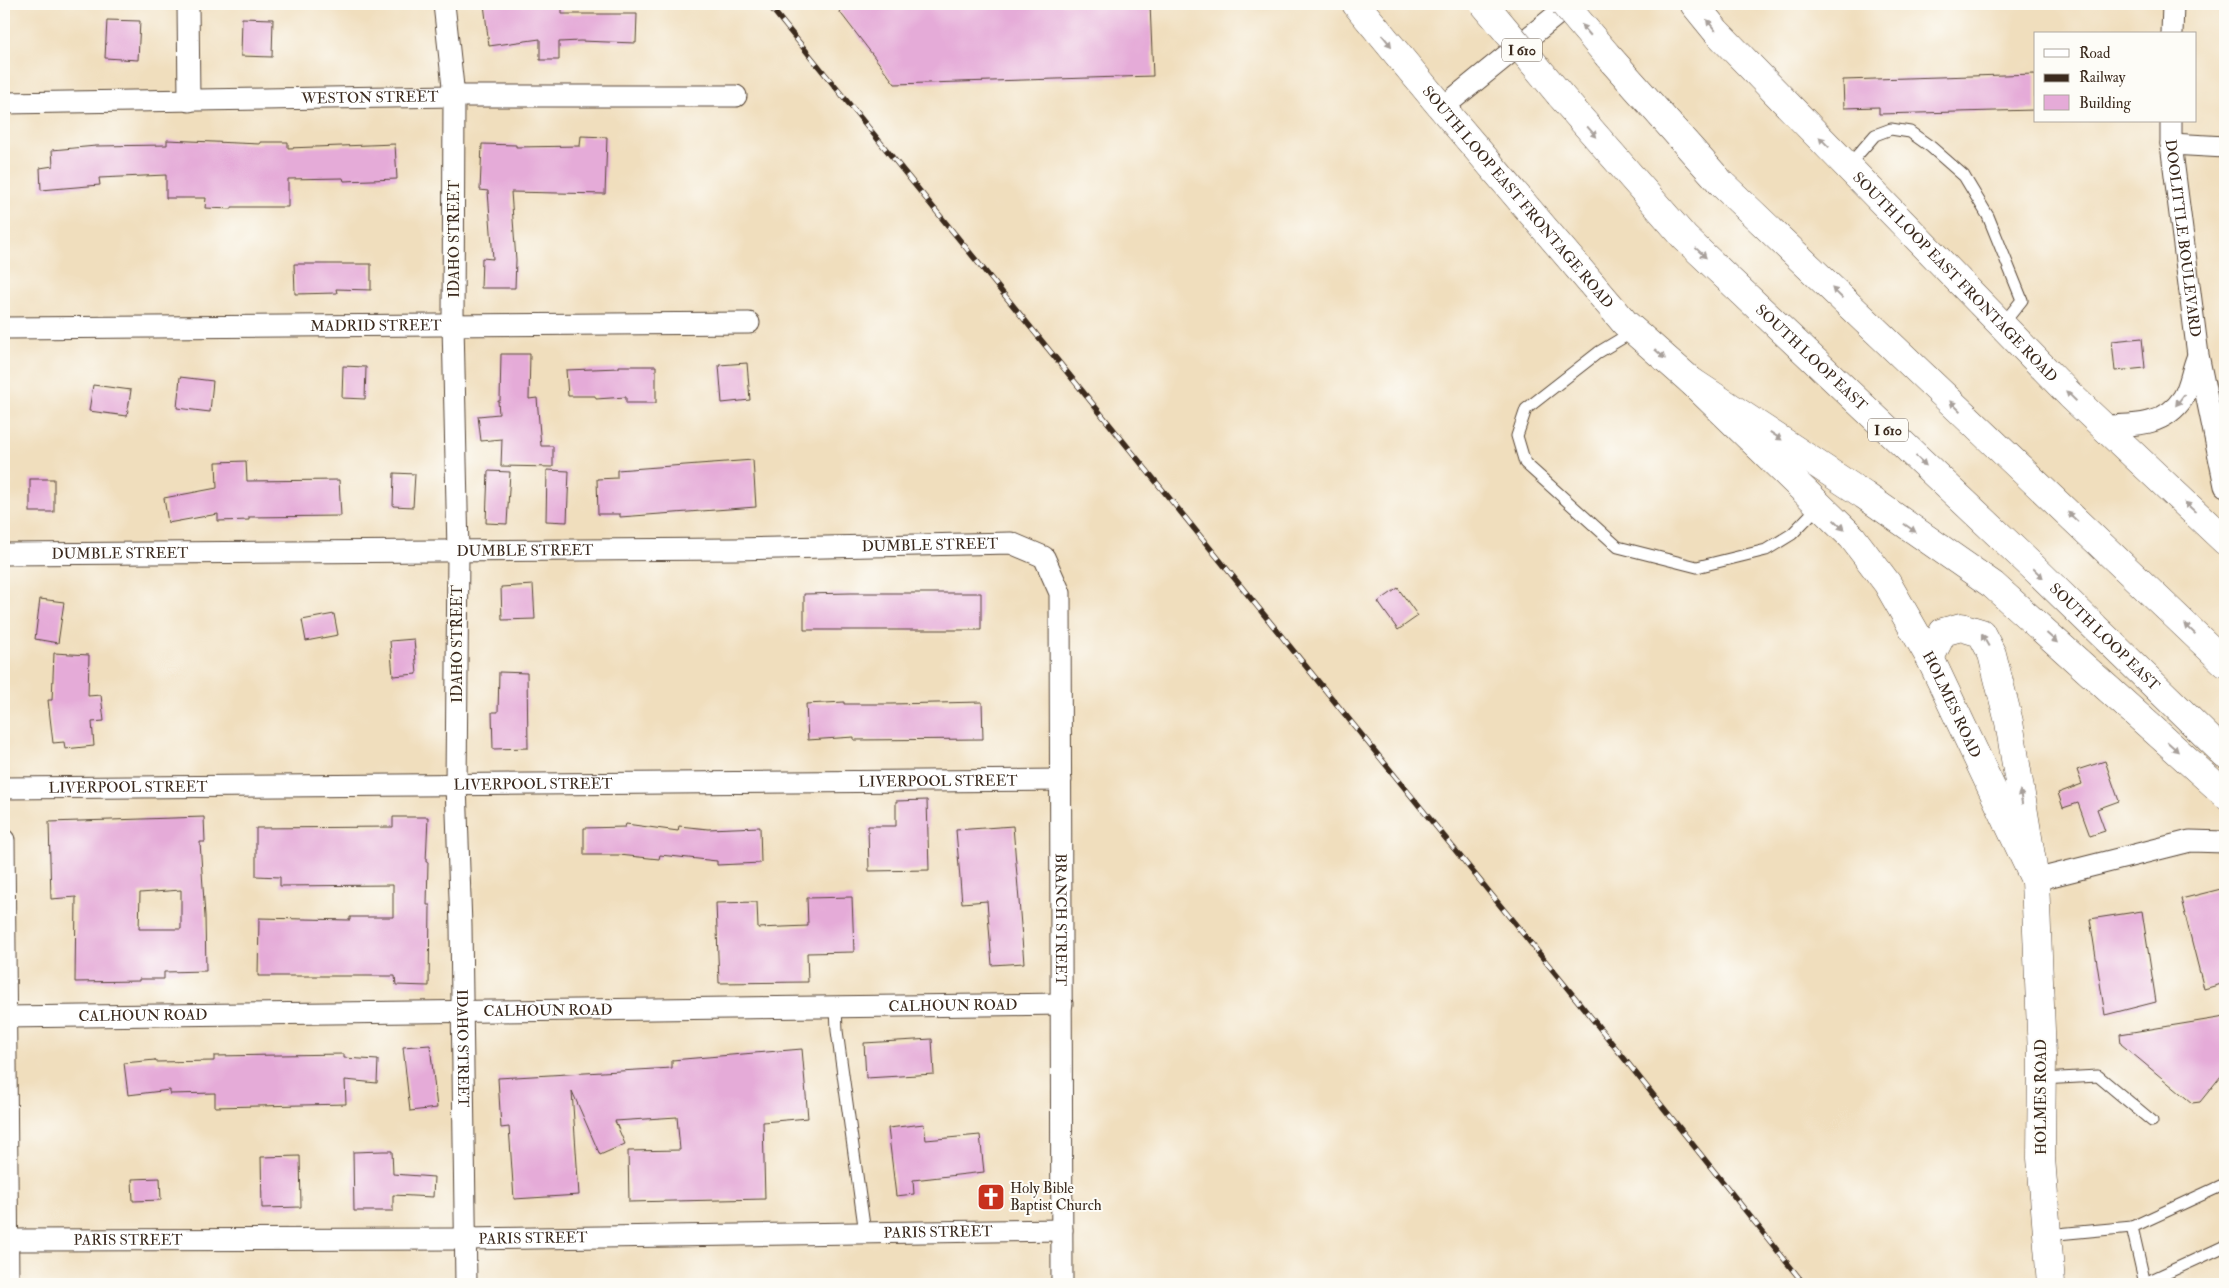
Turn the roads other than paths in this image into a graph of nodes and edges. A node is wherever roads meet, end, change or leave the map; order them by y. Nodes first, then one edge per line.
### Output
1 (188, 4) edge
2 (444, 4) edge
3 (1356, 4) edge
4 (1484, 4) edge
5 (1564, 4) edge
6 (1570, 4) edge
7 (1694, 4) edge
8 (2173, 4) edge
9 (2172, 32) edge
10 (454, 96) junction
11 (736, 96) dead end
12 (189, 101) junction
13 (4, 103) edge
14 (1442, 108) junction
15 (2171, 122) edge
16 (2171, 144) junction
17 (2225, 147) edge
18 (1848, 167) junction
19 (749, 323) dead end
20 (453, 324) junction
21 (2002, 325) junction
22 (4, 328) edge
23 (1634, 331) junction
24 (2198, 355) junction
25 (1691, 381) junction
26 (2103, 426) junction
27 (2221, 456) edge
28 (2225, 486) edge
29 (1820, 505) junction
30 (2225, 541) edge
31 (458, 552) junction
32 (4, 554) edge
33 (1044, 557) joint
34 (1930, 658) junction
35 (2225, 663) edge
36 (2225, 754) edge
37 (1061, 780) junction
38 (456, 785) junction
39 (4, 788) edge
40 (2225, 794) edge
41 (4, 840) edge
42 (2225, 842) edge
43 (2035, 880) junction
44 (1062, 1004) junction
45 (836, 1006) junction
46 (462, 1011) junction
47 (5, 1017) edge
48 (2041, 1078) junction
49 (2152, 1121) dead end
50 (2225, 1184) edge
51 (2132, 1227) junction
52 (1062, 1230) junction
53 (864, 1233) junction
54 (2046, 1235) junction
55 (465, 1239) junction
56 (6, 1240) edge
57 (2225, 1246) edge
58 (8, 1284) edge
59 (466, 1284) edge
60 (1062, 1284) edge
61 (2051, 1284) edge
62 (2145, 1284) edge

1 - 12 street
2 - 10 street, IDAHO STREET
3 -> 14 main road, SOUTH LOOP EAST FRONTAGE ROAD
4 -> 36 main road, SOUTH LOOP EAST / I 610, bridge
35 -> 5 main road, bridge
6 - 14 street
18 -> 7 main road, SOUTH LOOP EAST FRONTAGE ROAD
8 - 9 street
10 - 11 street, WESTON STREET
10 - 12 street, WESTON STREET
10 - 20 street, IDAHO STREET
12 - 13 street, WESTON STREET
14 - 23 main road, SOUTH LOOP EAST FRONTAGE ROAD
15 - 16 street, DOOLITTLE BOULEVARD
16 - 17 street
16 - 24 street, DOOLITTLE BOULEVARD
18 - 21 main road, SOUTH LOOP EAST FRONTAGE ROAD
18 - 21 lane
19 - 20 street, MADRID STREET
20 - 22 street, MADRID STREET
20 - 31 street, IDAHO STREET
26 -> 21 main road, SOUTH LOOP EAST FRONTAGE ROAD
23 -> 25 main road, SOUTH LOOP EAST FRONTAGE ROAD
23 - 29 lane
24 -> 26 street, DOOLITTLE BOULEVARD
24 - 27 street, DOOLITTLE BOULEVARD
25 - 29 main road
25 -> 40 main road
30 -> 26 main road, SOUTH LOOP EAST FRONTAGE ROAD
27 - 28 street, DOOLITTLE BOULEVARD
29 -> 34 main road
31 - 32 street, DUMBLE STREET
31 - 33 street, DUMBLE STREET
31 - 38 street, IDAHO STREET
33 - 37 street, BRANCH STREET
34 - 43 main road, HOLMES ROAD
43 -> 34 main road, HOLMES ROAD
37 - 38 street, LIVERPOOL STREET
37 - 44 street, BRANCH STREET
38 - 39 street, LIVERPOOL STREET
38 - 46 street, IDAHO STREET
41 - 47 street
42 - 43 street
43 - 48 main road, HOLMES ROAD
44 - 45 street, CALHOUN ROAD
44 - 52 street, BRANCH STREET
45 - 46 street, CALHOUN ROAD
45 - 53 lane
46 - 47 street, CALHOUN ROAD
46 - 55 street, IDAHO STREET
47 - 56 street
48 - 49 lane
48 - 54 main road, HOLMES ROAD
50 - 51 lane
51 - 54 lane
51 - 62 lane
52 - 53 street, PARIS STREET
52 - 60 street, BRANCH STREET
53 - 55 street, PARIS STREET
54 - 61 main road, HOLMES ROAD
55 - 56 street, PARIS STREET
55 - 59 street, IDAHO STREET
56 - 58 street
57 - 62 lane

